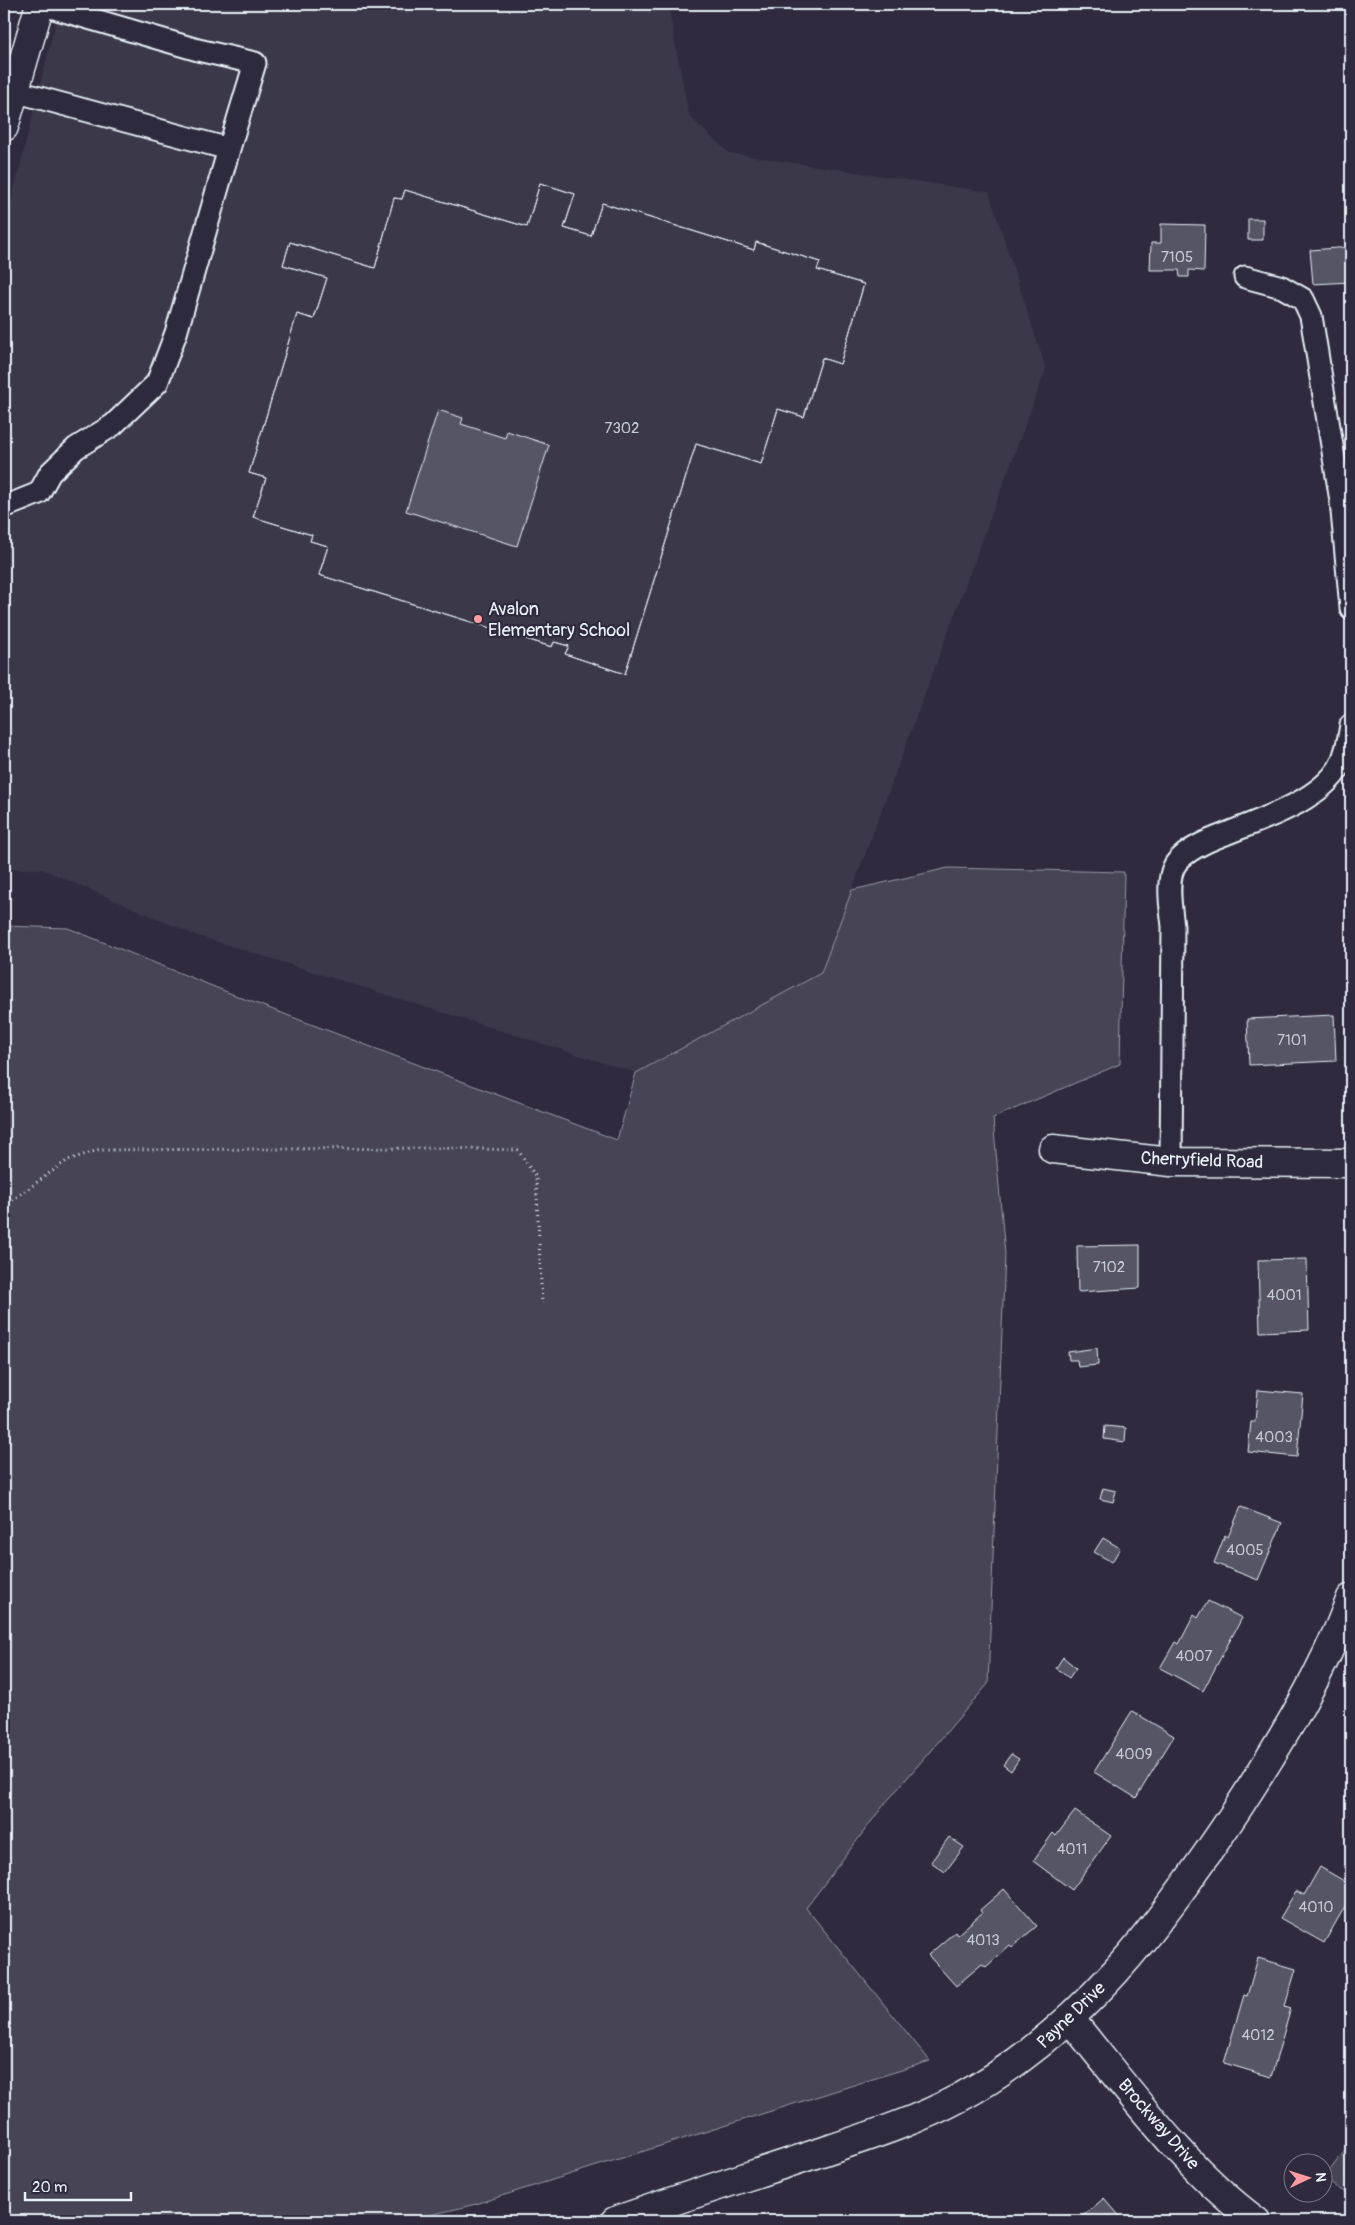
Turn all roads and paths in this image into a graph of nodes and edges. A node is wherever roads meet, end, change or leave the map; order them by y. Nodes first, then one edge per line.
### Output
1 (40, 4) edge
2 (14, 91) junction
3 (4, 127) edge
4 (229, 149) junction
5 (1246, 277) dead end
6 (4, 504) edge
7 (1351, 608) edge
8 (1351, 725) edge
9 (1053, 1149) dead end
10 (1171, 1162) junction
11 (1351, 1163) edge
12 (4, 1206) edge
13 (542, 1304) dead end
14 (1351, 1598) edge
15 (1070, 2020) junction
16 (615, 2221) edge
17 (1256, 2221) edge

1 - 2 street
1 - 4 lane
2 - 3 street
2 - 4 lane
4 - 6 lane
5 - 7 lane
8 - 10 lane
9 - 10 street, Cherryfield Road
10 - 11 street, Cherryfield Road
12 - 13 path
14 - 15 street, Payne Drive
15 - 16 street, Payne Drive
15 - 17 street, Brockway Drive

